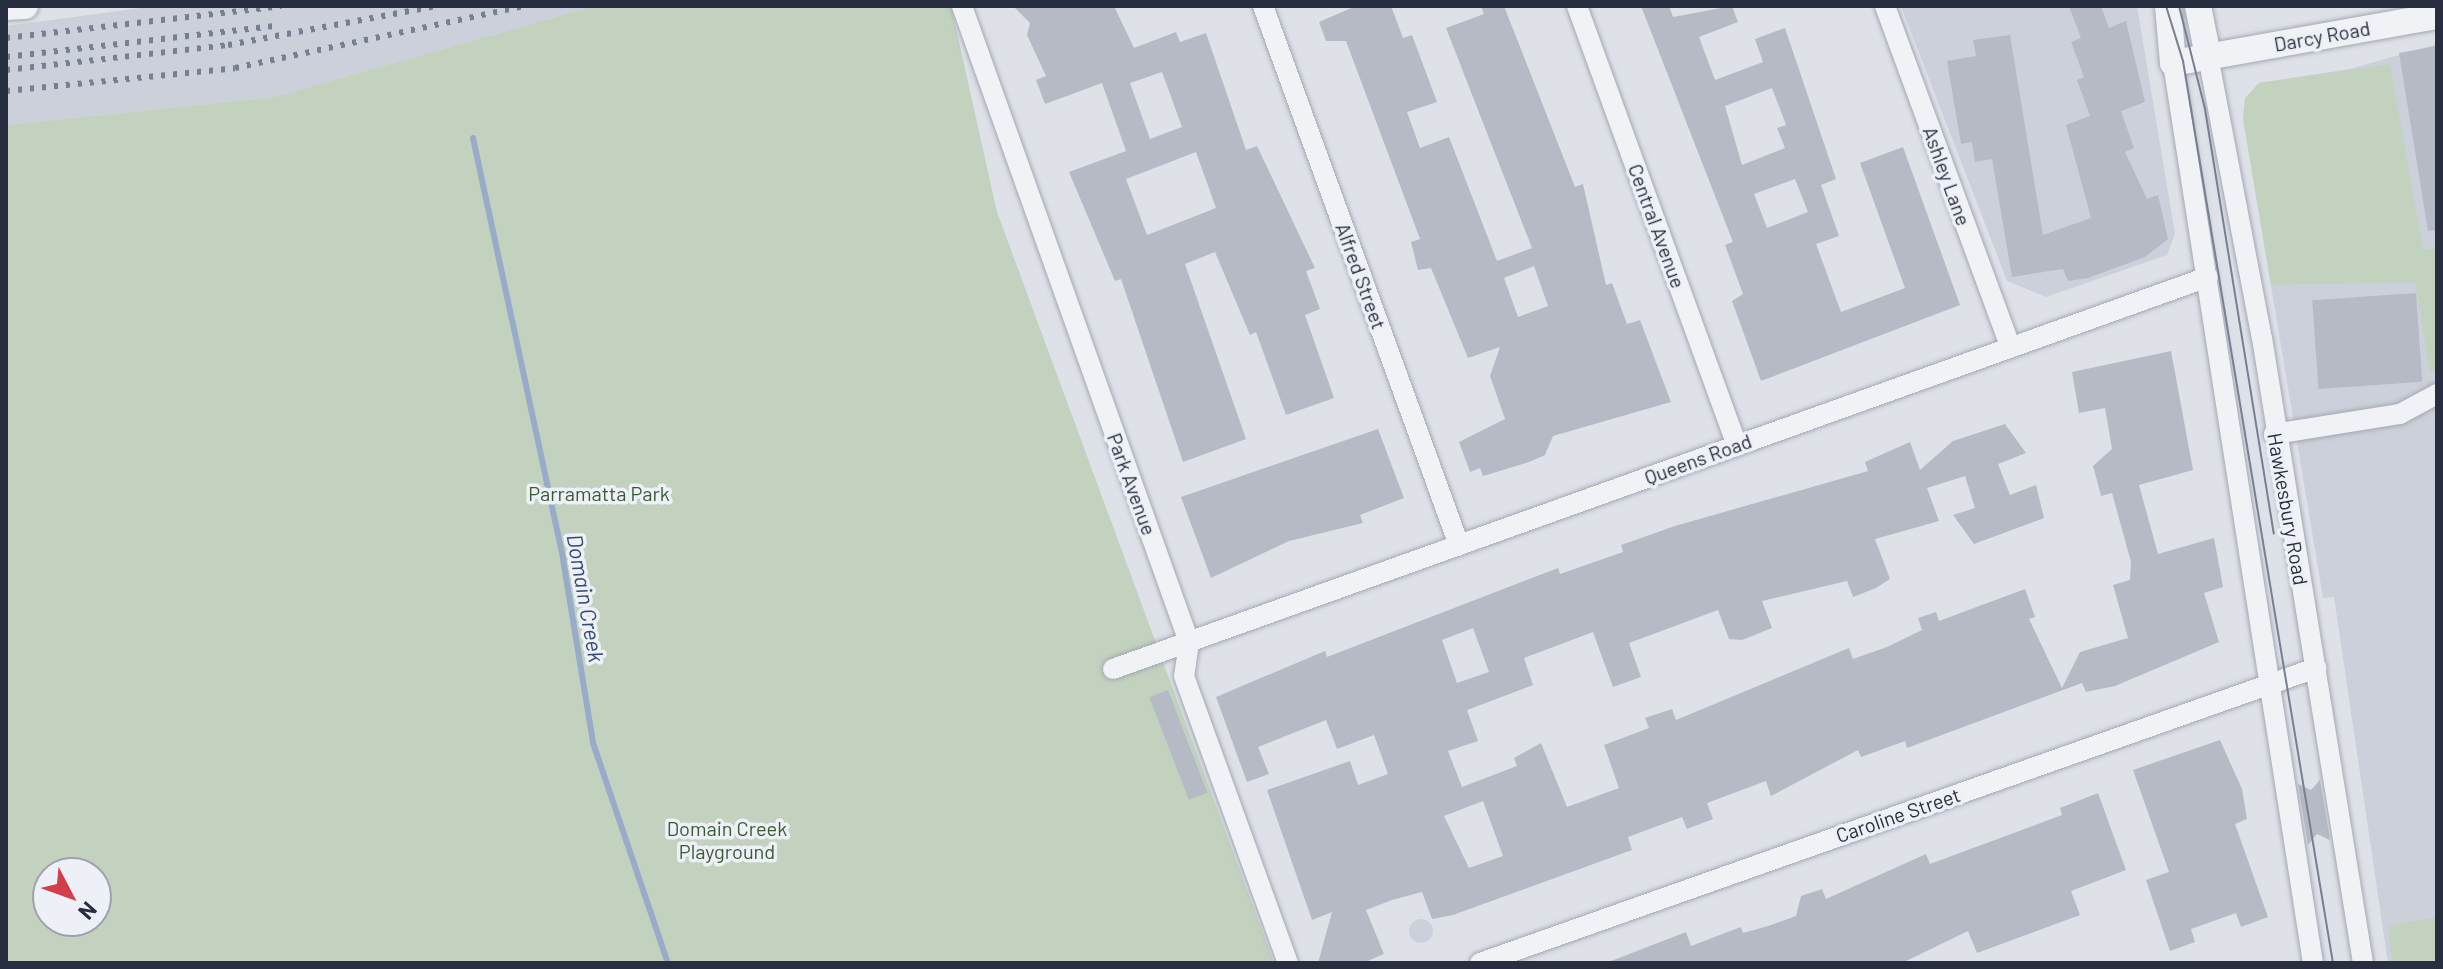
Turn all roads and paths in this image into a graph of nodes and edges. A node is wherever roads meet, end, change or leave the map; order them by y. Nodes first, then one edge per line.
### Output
1 (25, 6) edge
2 (962, 6) edge
3 (1263, 6) edge
4 (1577, 6) edge
5 (1885, 6) edge
6 (2168, 6) edge
7 (2198, 6) edge
8 (6, 7) edge
9 (2437, 16) edge
10 (2208, 56) junction
11 (2173, 63) junction
12 (2208, 277) junction
13 (2010, 345) junction
14 (2437, 394) edge
15 (2274, 434) junction
16 (1737, 445) junction
17 (1459, 545) junction
18 (1189, 642) junction
19 (2316, 668) junction
20 (1113, 669) dead end
21 (2269, 684) junction
22 (1288, 963) edge
23 (1480, 963) edge
24 (2313, 963) edge
25 (2363, 963) edge

1 - 8 street
2 - 18 street, Park Avenue
3 - 17 street, Alfred Street
4 - 16 street, Central Avenue
5 - 13 street, Ashley Lane
6 - 11 street
7 - 10 street, Hawkesbury Road
9 - 10 street, Darcy Road
10 - 11 street
10 - 15 street, Hawkesbury Road
11 - 12 street
12 - 13 street, Queens Road
12 - 21 street
13 - 16 street, Queens Road
14 - 15 street
15 - 19 street, Hawkesbury Road
16 - 17 street, Queens Road
17 - 18 street, Queens Road
18 - 20 street, Queens Road
18 - 22 street, Park Avenue
19 - 21 street, Caroline Street
19 - 25 street, Hawkesbury Road
21 - 23 street, Caroline Street
21 - 24 street

